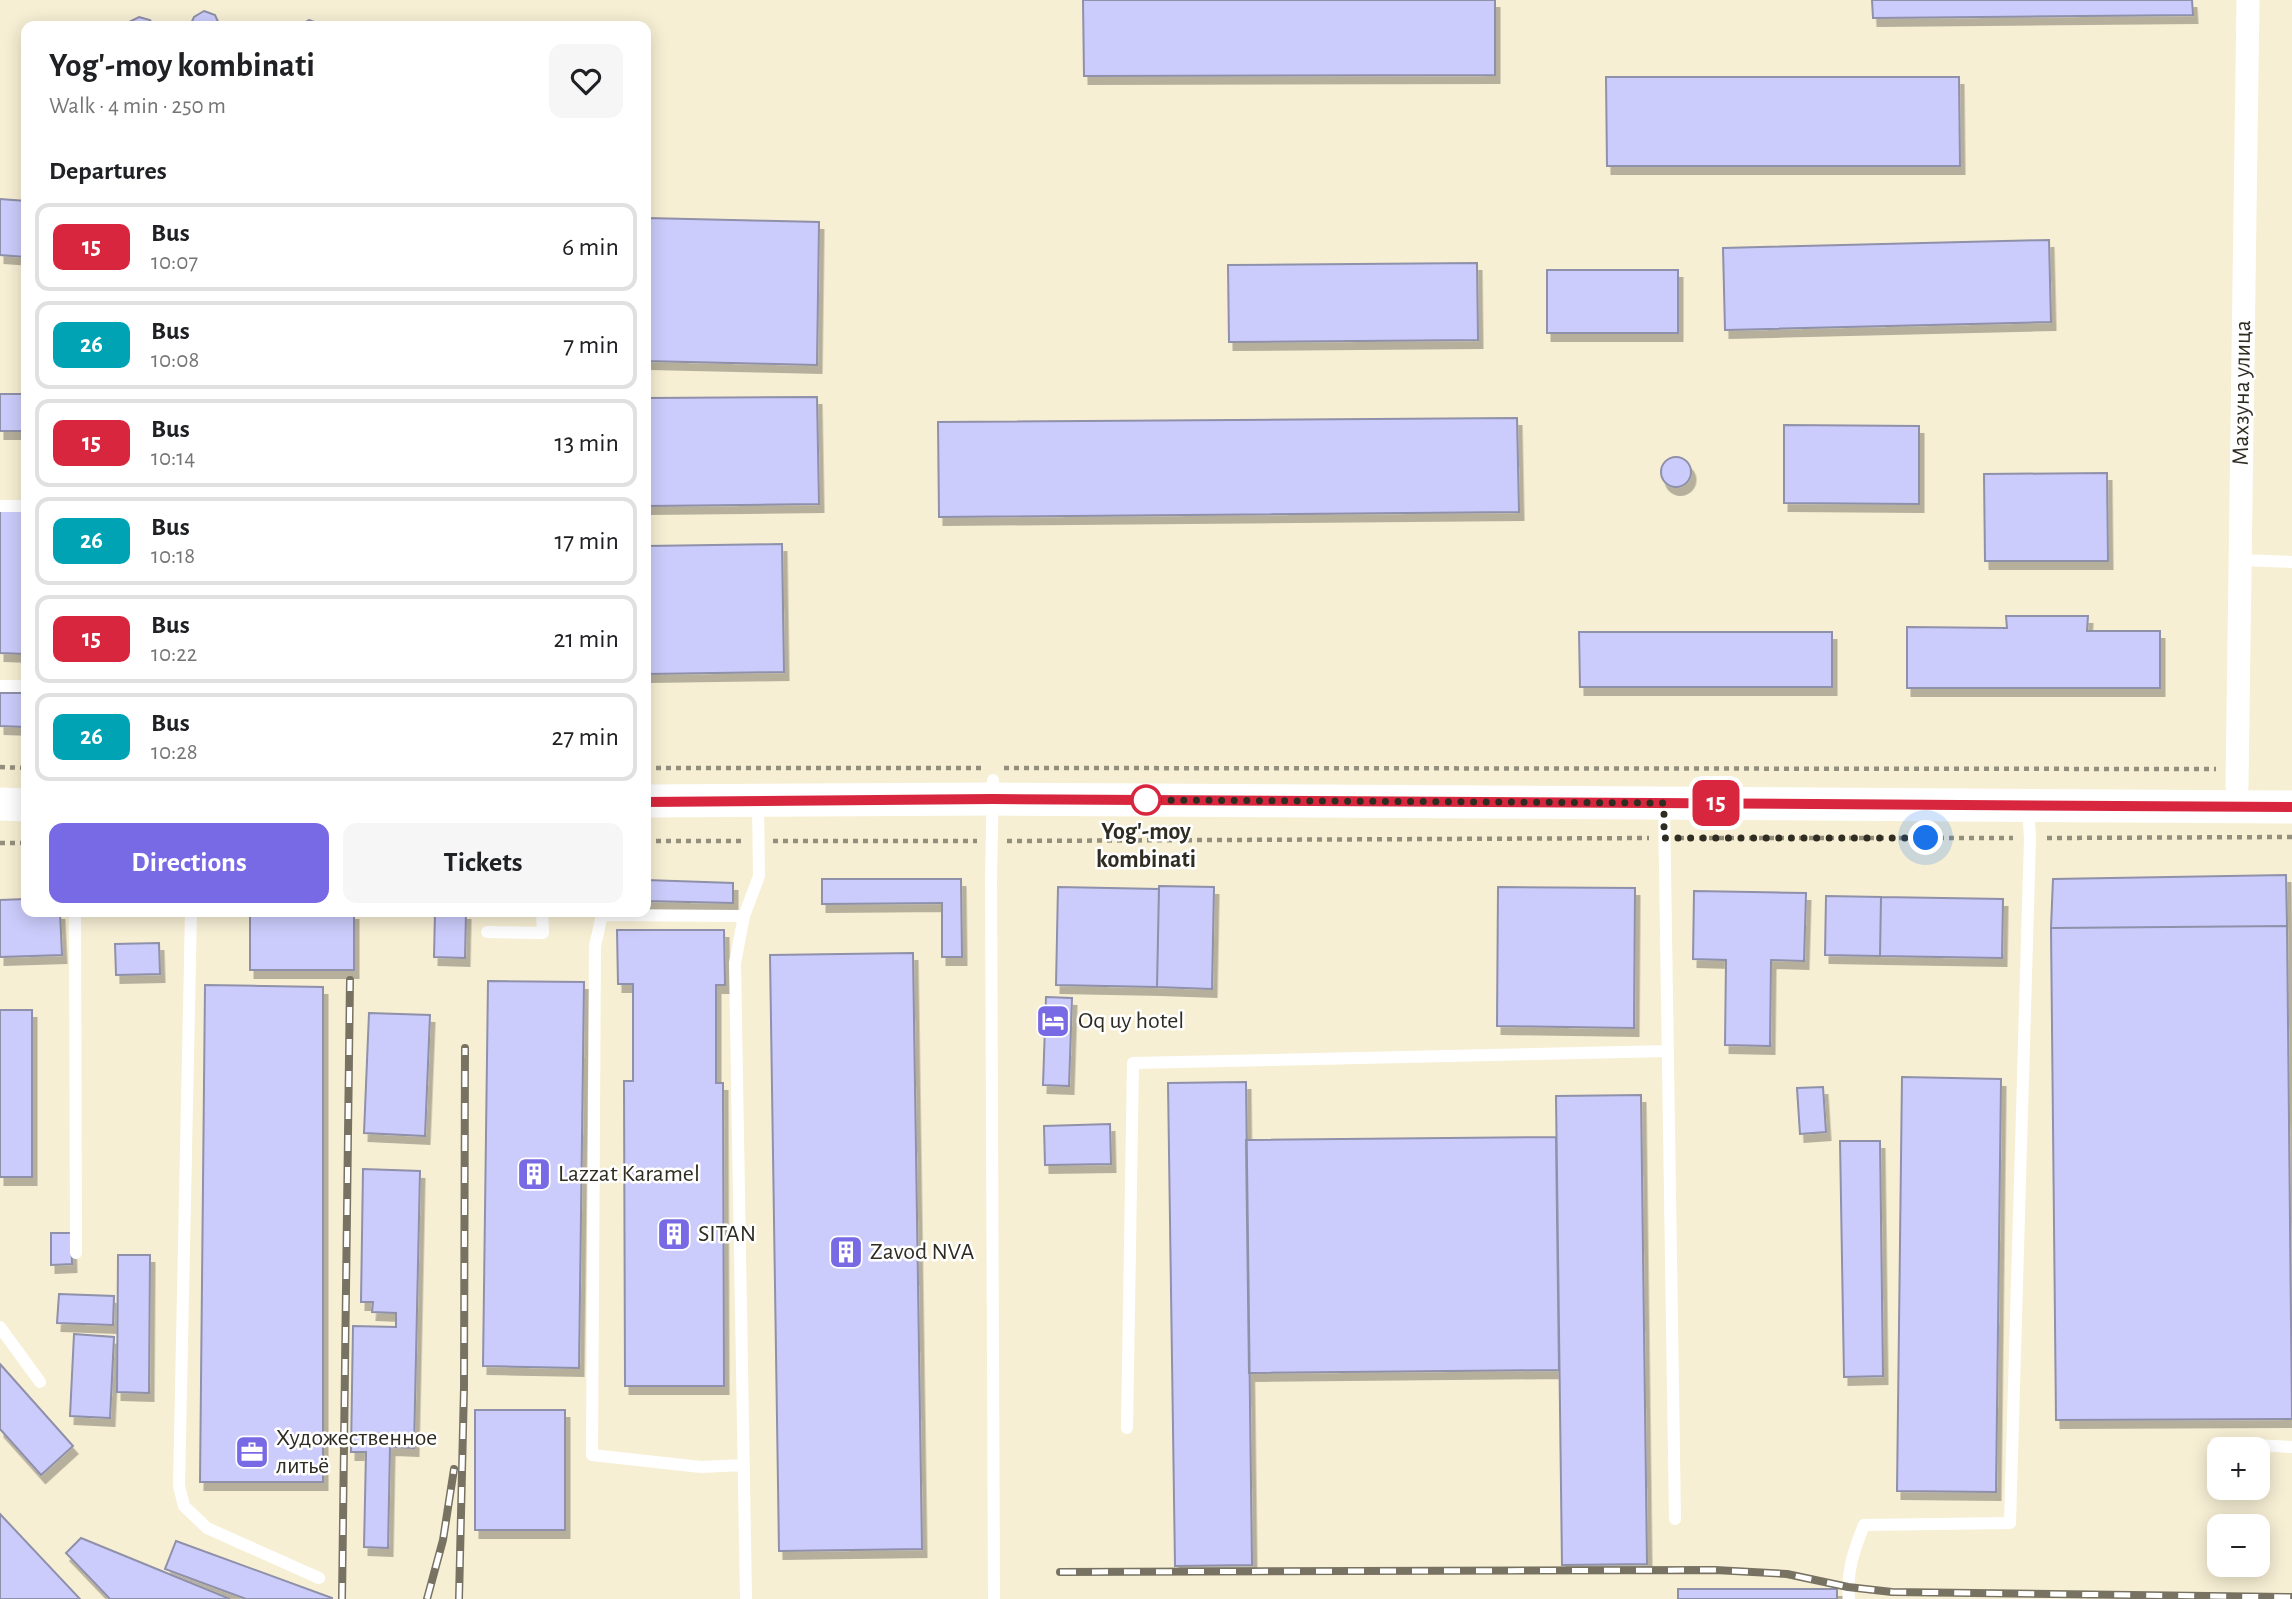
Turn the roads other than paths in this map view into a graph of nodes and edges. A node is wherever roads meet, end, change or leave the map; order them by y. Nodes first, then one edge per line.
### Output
1 (2248, 0) edge
2 (0, 506) edge
3 (21, 506) edge
4 (2240, 560) junction
5 (2292, 562) edge
6 (0, 686) edge
7 (21, 686) edge
8 (651, 782) edge
9 (0, 785) edge
10 (21, 785) edge
11 (2237, 787) junction
12 (2292, 787) edge
13 (993, 789) junction
14 (758, 801) junction
15 (651, 802) edge
16 (1664, 803) junction
17 (0, 804) edge
18 (21, 804) edge
19 (2292, 807) edge
20 (2029, 822) junction
21 (651, 915) edge
22 (744, 916) junction
23 (75, 917) edge
24 (191, 917) edge
25 (542, 917) edge
26 (602, 917) edge
27 (486, 932) dead end
28 (1668, 1051) junction
29 (76, 1253) dead end
30 (0, 1327) edge
31 (40, 1382) dead end
32 (1127, 1427) dead end
33 (2270, 1446) edge
34 (2292, 1447) edge
35 (744, 1465) junction
36 (1675, 1518) dead end
37 (319, 1578) dead end
38 (746, 1599) edge
39 (994, 1599) edge
40 (1849, 1599) edge

1 - 4 street, Махзуна улица
2 - 3 lane
4 - 5 lane
4 - 11 street, Махзуна улица
6 - 7 lane
8 - 13 main road
9 - 10 main road
11 - 12 main road
11 - 13 main road
11 - 19 main road
11 - 20 main road
13 - 14 main road
13 - 16 main road
13 - 39 lane
14 - 15 main road
14 - 22 lane
16 - 20 main road
16 - 28 lane
17 - 18 main road
20 - 40 lane
21 - 22 lane
22 - 35 lane
23 - 29 lane
24 - 37 lane
25 - 27 lane
26 - 35 lane
28 - 32 lane
28 - 36 lane
30 - 31 lane
33 - 34 lane
35 - 38 lane

